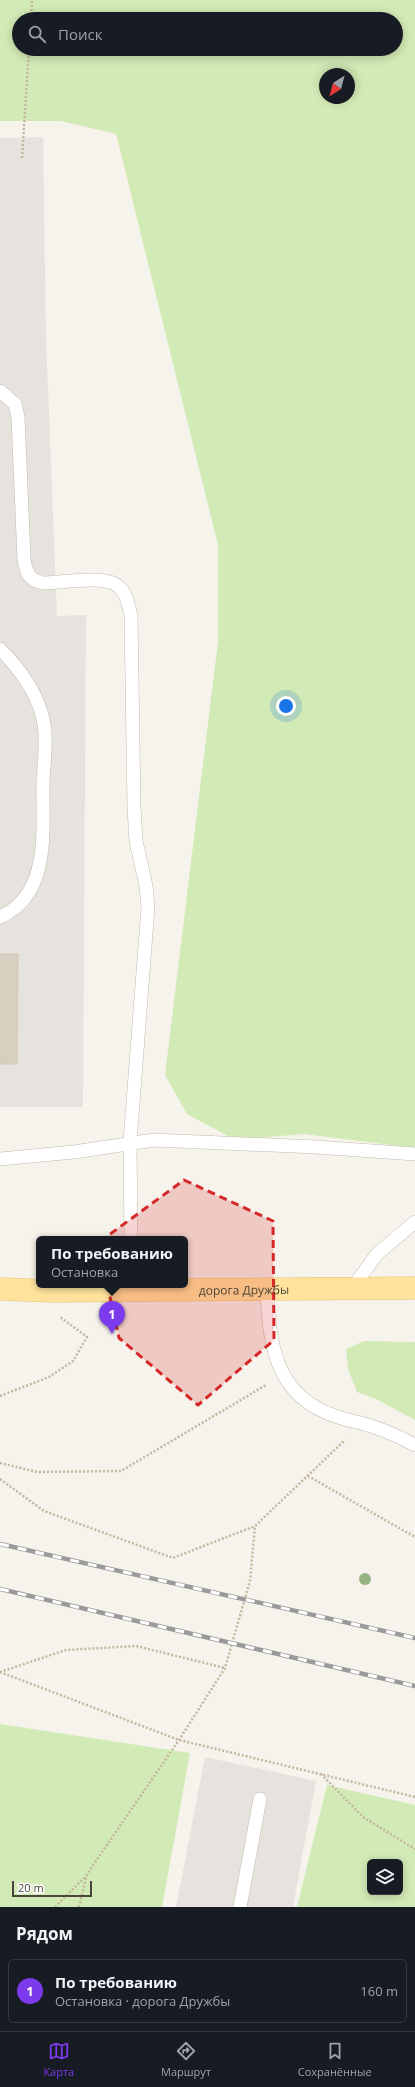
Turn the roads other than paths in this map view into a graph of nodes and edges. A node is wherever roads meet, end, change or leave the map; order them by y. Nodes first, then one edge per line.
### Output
1 (0, 391) edge
2 (0, 649) edge
3 (0, 916) edge
4 (130, 1142) junction
5 (415, 1154) edge
6 (0, 1159) edge
7 (415, 1222) edge
8 (131, 1236) edge
9 (353, 1287) junction
10 (67, 1288) edge
11 (188, 1288) edge
12 (415, 1288) edge
13 (0, 1289) edge
14 (267, 1289) junction
15 (415, 1445) edge
16 (260, 1799) dead end
17 (240, 1907) edge

1 - 4 lane
2 - 3 lane
4 - 5 lane
4 - 6 lane
4 - 8 lane
7 - 9 lane
9 - 12 main road, дорога Дружбы
9 - 14 main road, дорога Дружбы
10 - 13 main road, дорога Дружбы
11 - 14 main road, дорога Дружбы
14 - 15 lane
16 - 17 lane

